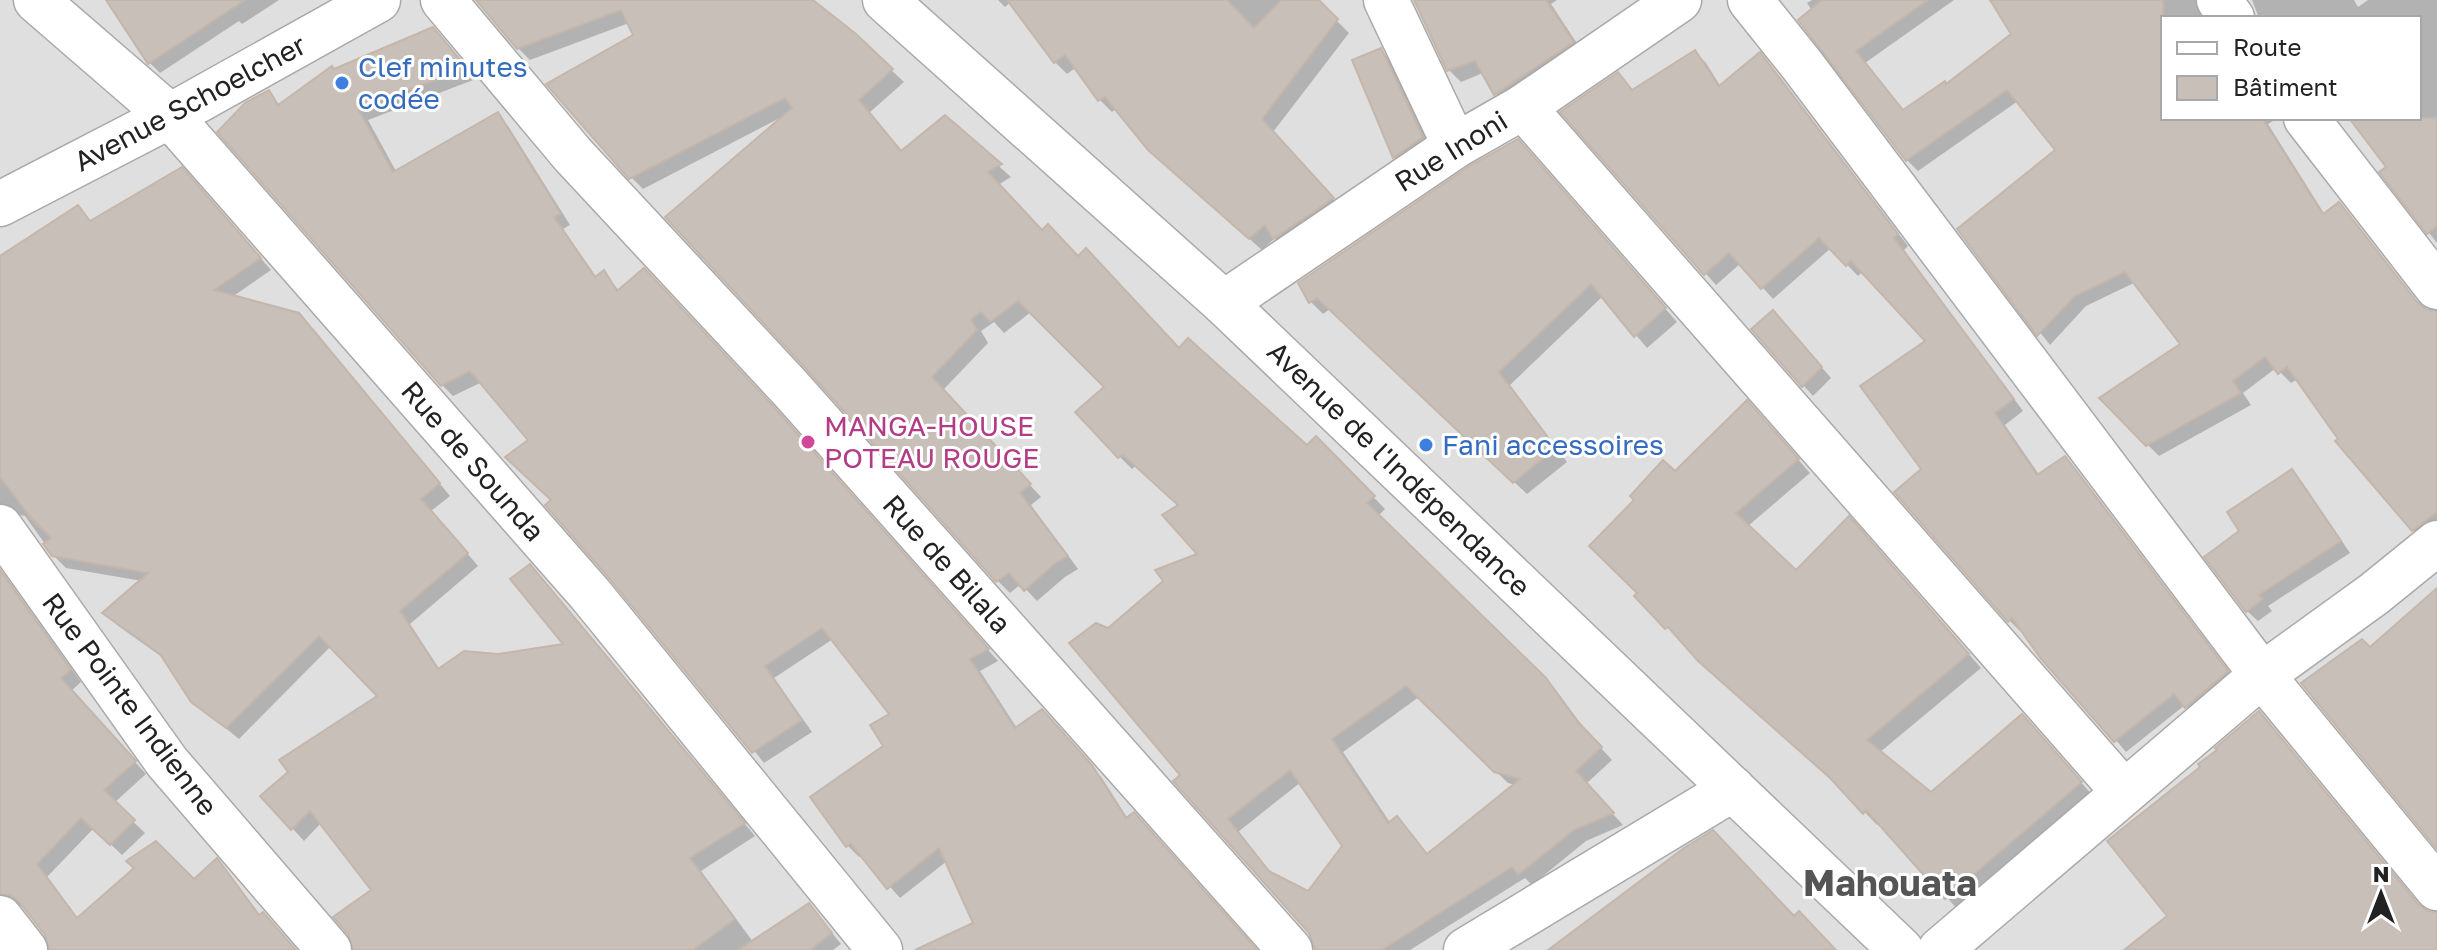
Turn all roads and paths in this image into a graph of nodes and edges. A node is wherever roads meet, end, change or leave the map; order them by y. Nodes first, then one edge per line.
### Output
1 (36, 0) edge
2 (378, 0) edge
3 (443, 0) edge
4 (885, 0) edge
5 (1386, 0) edge
6 (1679, 0) edge
7 (1750, 0) edge
8 (1523, 107) junction
9 (170, 116) junction
10 (2308, 120) edge
11 (1455, 146) junction
12 (0, 204) edge
13 (2437, 287) edge
14 (1224, 303) junction
15 (0, 527) edge
16 (2437, 543) edge
17 (2262, 675) junction
18 (1733, 789) junction
19 (2124, 792) junction
20 (2437, 888) edge
21 (0, 918) edge
22 (1485, 945) edge
23 (25, 950) edge
24 (329, 950) edge
25 (880, 950) edge
26 (1290, 950) edge
27 (1901, 950) edge
28 (1940, 950) edge

1 - 9 street, Rue de Sounda
2 - 9 street, Avenue Schoelcher
3 - 26 street, Rue de Bilala
4 - 14 street, Avenue de l'Indépendance
5 - 11 street
6 - 8 street, Rue Inoni
7 - 17 street
8 - 11 street, Rue Inoni
8 - 19 street
9 - 12 street, Avenue Schoelcher
9 - 25 street, Rue de Sounda
10 - 13 street
11 - 14 street, Rue Inoni
14 - 18 street, Avenue de l'Indépendance
15 - 24 street, Rue Pointe Indienne
16 - 17 street
17 - 19 street
17 - 20 street
18 - 22 street
18 - 27 street, Avenue de l'Indépendance
19 - 28 street
21 - 23 street

